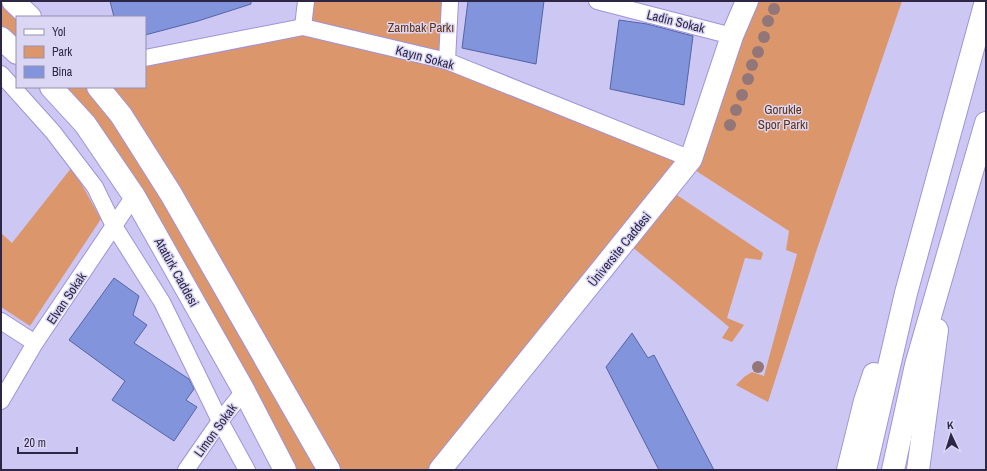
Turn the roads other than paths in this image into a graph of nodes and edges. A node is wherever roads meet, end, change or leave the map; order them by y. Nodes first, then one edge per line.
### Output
1 (13, 1) edge
2 (306, 1) edge
3 (450, 1) edge
4 (597, 1) edge
5 (747, 1) edge
6 (986, 1) edge
7 (29, 16) edge
8 (303, 27) junction
9 (732, 36) junction
10 (1, 38) edge
11 (16, 52) edge
12 (146, 58) edge
13 (447, 61) junction
14 (1, 74) edge
15 (52, 88) edge
16 (99, 88) edge
17 (986, 123) edge
18 (692, 159) junction
19 (134, 196) junction
20 (114, 226) junction
21 (946, 264) junction
22 (906, 293) junction
23 (1, 321) edge
24 (35, 343) junction
25 (244, 391) junction
26 (1, 401) edge
27 (220, 421) junction
28 (186, 470) edge
29 (247, 470) edge
30 (285, 470) edge
31 (329, 470) edge
32 (440, 470) edge
33 (848, 470) edge
34 (866, 470) edge
35 (893, 470) edge
36 (918, 470) edge

1 - 7 main road
2 - 8 street
3 - 13 street
4 - 9 street, Ladin Sokak
5 - 9 main road, Üniversite Caddesi
6 - 22 main road
8 - 12 street, Kayın Sokak
8 - 13 street, Kayın Sokak
9 - 18 main road, Üniversite Caddesi
10 - 11 main road
13 - 18 street, Kayın Sokak
14 - 20 street
15 - 19 main road, Atatürk Caddesi
16 - 31 main road
17 - 21 main road
18 - 32 main road, Üniversite Caddesi
19 - 20 street, Elvan Sokak
19 - 25 main road, Atatürk Caddesi
20 - 24 street, Elvan Sokak
20 - 27 street
21 - 35 main road
21 - 36 main road
22 - 33 main road
22 - 34 main road
23 - 24 street
24 - 26 street, Elvan Sokak
25 - 27 street, Limon Sokak
25 - 30 main road, Atatürk Caddesi
27 - 28 street, Limon Sokak
27 - 29 street

